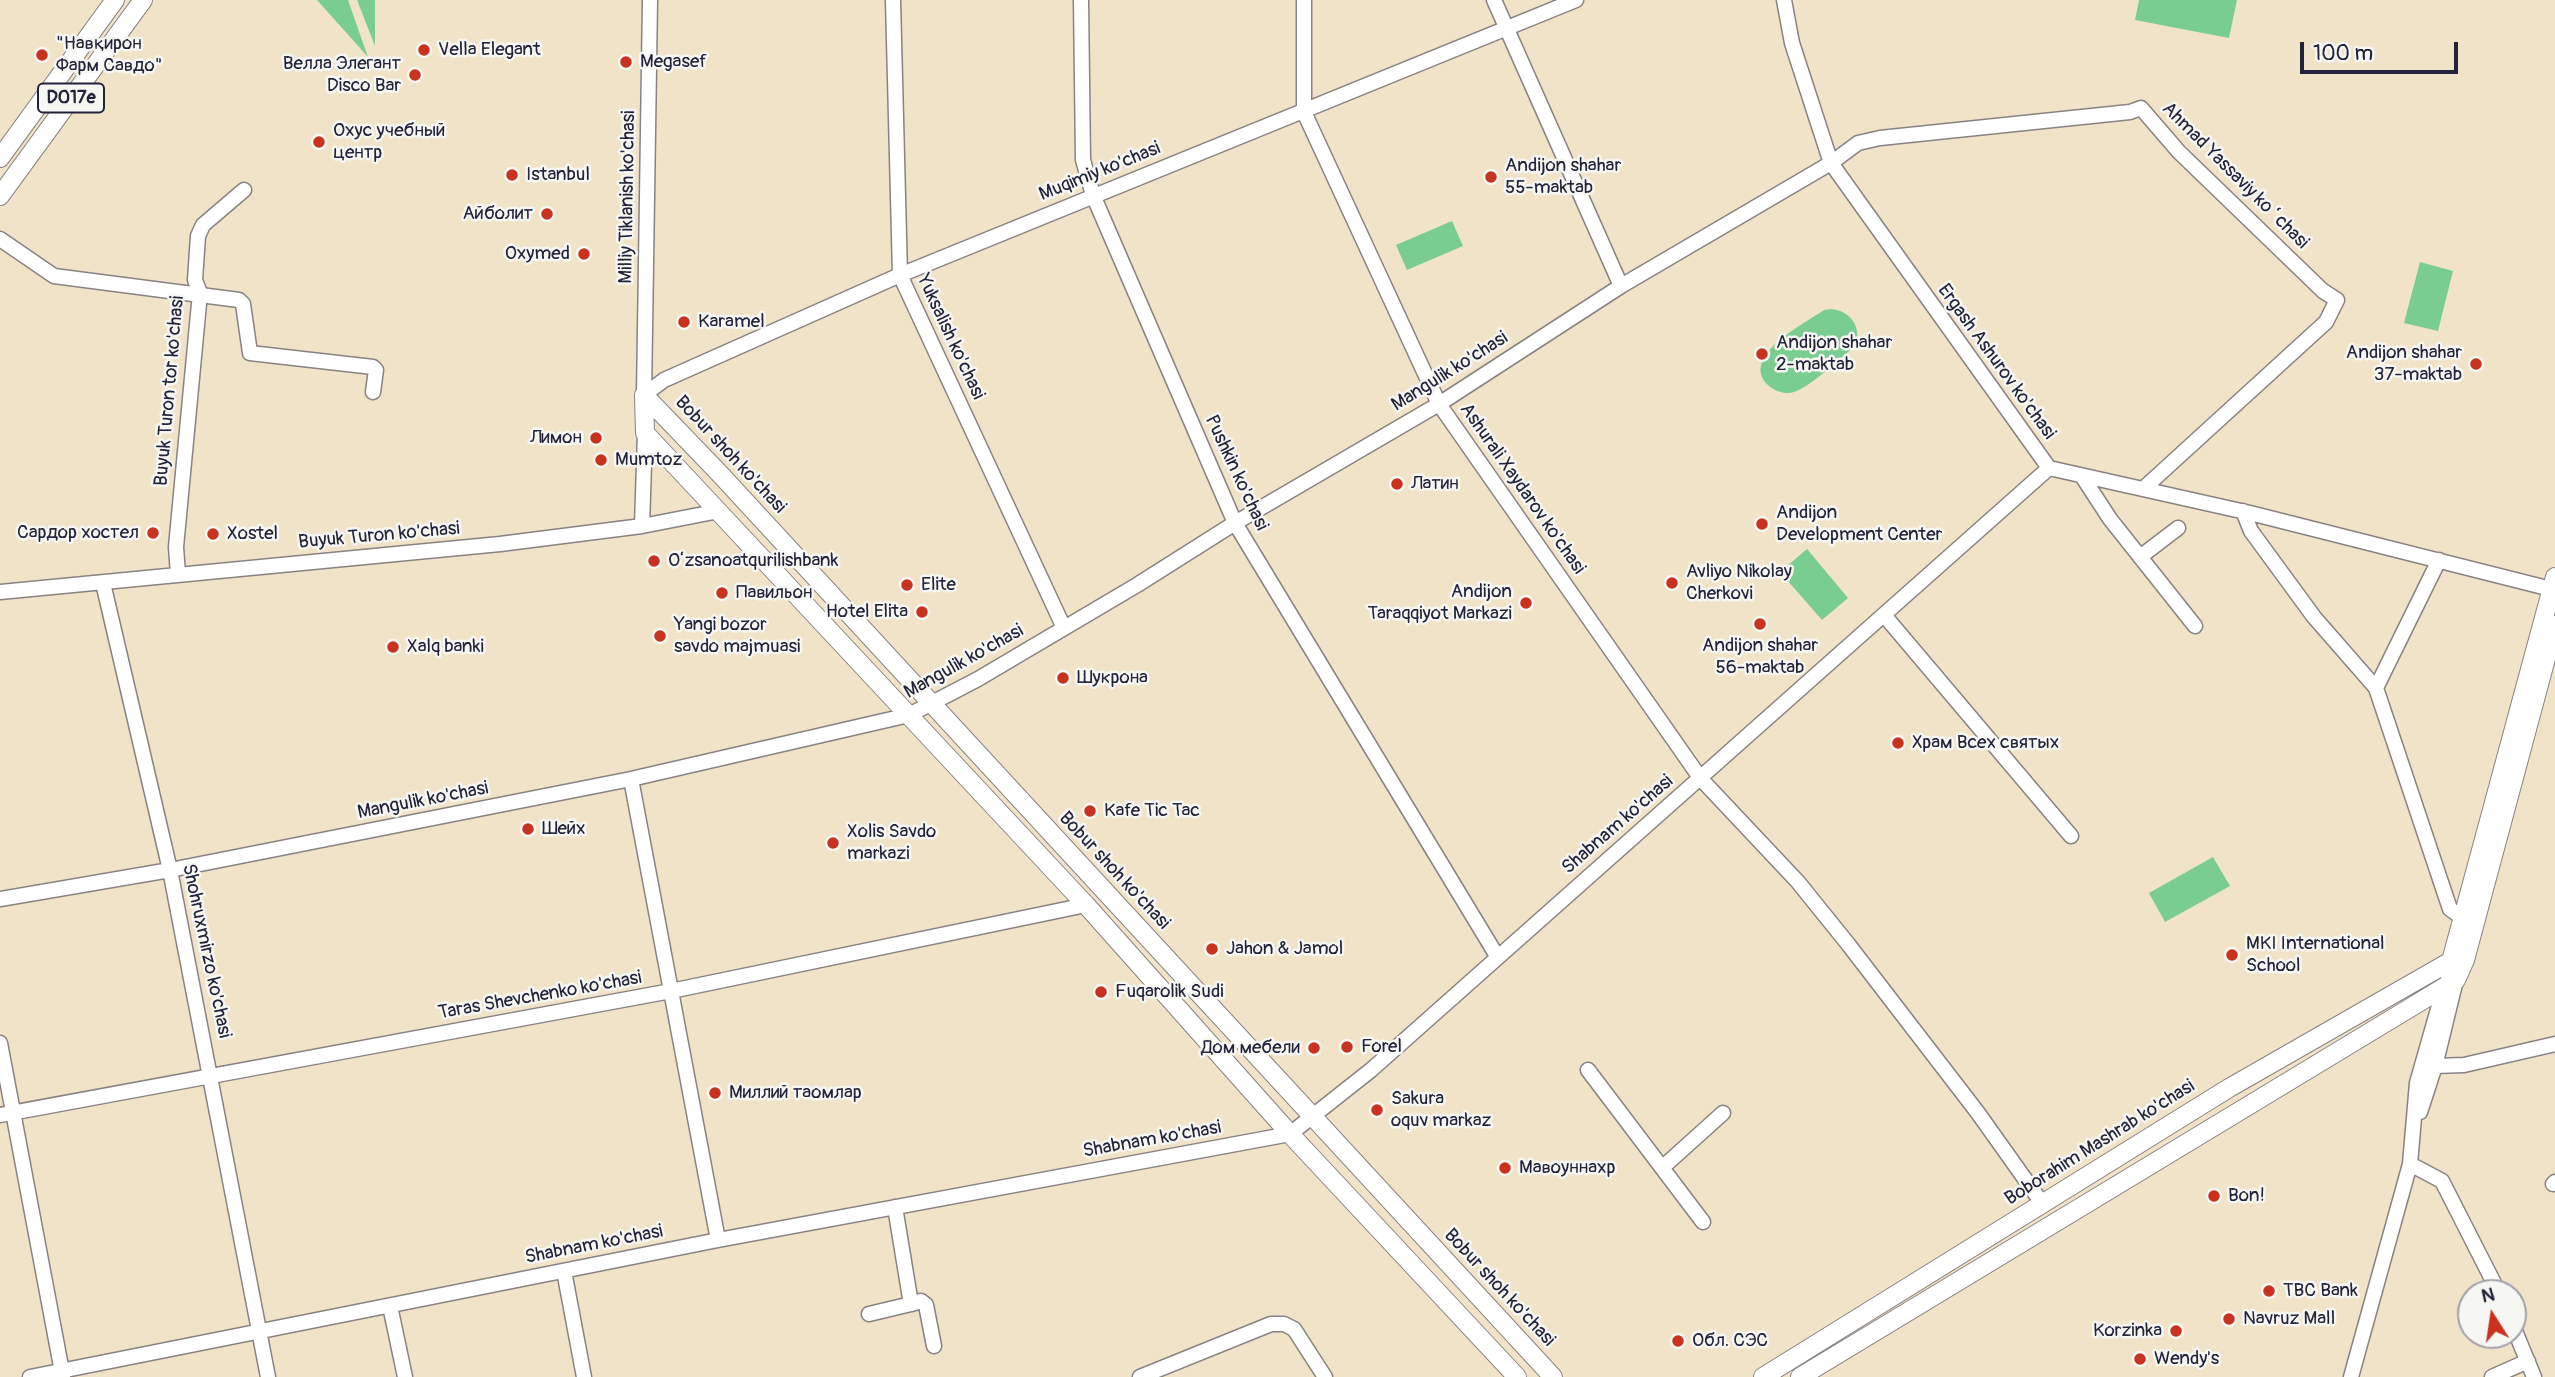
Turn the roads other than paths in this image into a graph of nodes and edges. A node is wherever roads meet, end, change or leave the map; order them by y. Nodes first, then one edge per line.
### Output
1 (116, 0) edge
2 (143, 0) edge
3 (650, 0) edge
4 (893, 0) edge
5 (1081, 0) edge
6 (1304, 0) edge
7 (1494, 0) edge
8 (1576, 0) edge
9 (1784, 0) edge
10 (1506, 29) junction
11 (1304, 112) junction
12 (0, 159) edge
13 (1831, 163) junction
14 (244, 190) dead end
15 (1093, 195) junction
16 (0, 196) edge
17 (0, 239) edge
18 (900, 275) junction
19 (1621, 286) junction
20 (200, 293) junction
21 (373, 392) dead end
22 (644, 395) junction
23 (1439, 404) junction
24 (645, 433) junction
25 (2049, 468) junction
26 (2082, 475) junction
27 (2143, 489) junction
28 (719, 511) junction
29 (2243, 511) junction
30 (1235, 523) junction
31 (642, 526) junction
32 (2178, 528) dead end
33 (2140, 557) junction
34 (2440, 560) junction
35 (178, 574) junction
36 (103, 583) junction
37 (2554, 585) edge
38 (0, 592) edge
39 (1884, 615) junction
40 (2555, 625) edge
41 (2195, 626) dead end
42 (1064, 628) junction
43 (2376, 688) junction
44 (933, 704) junction
45 (909, 715) junction
46 (631, 779) junction
47 (1701, 779) junction
48 (2071, 836) dead end
49 (170, 870) junction
50 (0, 900) edge
51 (1086, 905) junction
52 (2461, 917) junction
53 (1497, 956) junction
54 (2458, 961) junction
55 (2450, 984) junction
56 (671, 991) junction
57 (0, 1043) edge
58 (2555, 1044) edge
59 (2435, 1066) junction
60 (1588, 1070) dead end
61 (211, 1076) junction
62 (7, 1113) edge
63 (1723, 1113) dead end
64 (1313, 1116) junction
65 (2415, 1123) junction
66 (1290, 1134) junction
67 (2410, 1164) junction
68 (1663, 1167) junction
69 (2042, 1203) junction
70 (895, 1207) junction
71 (1703, 1222) dead end
72 (718, 1240) junction
73 (1969, 1249) junction
74 (1980, 1267) junction
75 (564, 1272) junction
76 (2492, 1279) edge
77 (911, 1304) junction
78 (390, 1306) junction
79 (869, 1314) dead end
80 (261, 1330) junction
81 (933, 1346) dead end
82 (2523, 1349) edge
83 (2528, 1362) junction
84 (62, 1374) edge
85 (30, 1377) edge
86 (268, 1377) edge
87 (405, 1377) edge
88 (584, 1377) edge
89 (1140, 1377) edge
90 (1325, 1377) edge
91 (1517, 1377) edge
92 (1553, 1377) edge
93 (1763, 1377) edge
94 (1800, 1377) edge
95 (2351, 1377) edge
96 (2492, 1377) edge
97 (2535, 1377) edge

1 - 12 main road, D017e
2 - 16 main road, D017e
3 - 22 street, Milliy Tiklanish ko'chasi
4 - 18 street, Yuksalish ko'chasi
5 - 15 street, Pushkin ko'chasi
6 - 11 street, Ashurali Xaydarov ko'chasi
7 - 10 street
8 - 10 street, Muqimiy ko'chasi
9 - 13 street, Ergash Ashurov ko'chasi
10 - 11 street, Muqimiy ko'chasi
10 - 19 street
11 - 15 street, Muqimiy ko'chasi
11 - 23 street, Ashurali Xaydarov ko'chasi
13 - 19 street, Mangulik ko'chasi
13 - 25 street, Ergash Ashurov ko'chasi
13 - 27 street, Ahmad Yassaviy koʻchasi
14 - 20 street, Buyuk Turon tor ko'chasi
15 - 18 street, Muqimiy ko'chasi
15 - 30 street, Pushkin ko'chasi
17 - 20 street
18 - 22 street, Muqimiy ko'chasi
18 - 42 street, Yuksalish ko'chasi
19 - 23 street, Mangulik ko'chasi
20 - 21 street
20 - 35 street, Buyuk Turon tor ko'chasi
22 - 24 main road
22 - 44 main road, Bobur shoh ko'chasi
23 - 30 street, Mangulik ko'chasi
23 - 47 street, Ashurali Xaydarov ko'chasi
24 - 28 main road
24 - 31 street
25 - 26 street, Ergash Ashurov ko'chasi
25 - 39 street, Shabnam ko'chasi
26 - 27 street, Ergash Ashurov ko'chasi
26 - 33 street
27 - 29 street, Ergash Ashurov ko'chasi
28 - 31 street, Buyuk Turon ko'chasi
28 - 45 main road
29 - 34 street, Ergash Ashurov ko'chasi
29 - 43 street
30 - 42 street, Mangulik ko'chasi
30 - 53 street, Pushkin ko'chasi
31 - 35 street, Buyuk Turon ko'chasi
32 - 33 street
33 - 41 street
34 - 37 street, Ergash Ashurov ko'chasi
34 - 43 street
35 - 36 street, Buyuk Turon ko'chasi
36 - 38 street, Buyuk Turon ko'chasi
36 - 49 street, Shohruxmirzo ko'chasi
37 - 52 main road
39 - 47 street, Shabnam ko'chasi
39 - 48 street
40 - 54 main road
42 - 44 street, Mangulik ko'chasi
43 - 52 street
44 - 45 street, Mangulik ko'chasi
44 - 64 main road, Bobur shoh ko'chasi
45 - 46 street, Mangulik ko'chasi
45 - 51 main road
46 - 49 street, Mangulik ko'chasi
46 - 56 street
47 - 53 street, Shabnam ko'chasi
47 - 69 street, Ashurali Xaydarov ko'chasi
49 - 50 street, Mangulik ko'chasi
49 - 61 street, Shohruxmirzo ko'chasi
51 - 56 street, Taras Shevchenko ko'chasi
51 - 66 main road
52 - 54 main road
53 - 64 street, Shabnam ko'chasi
54 - 55 main road
54 - 69 main road, Boborahim Mashrab ko'chasi
55 - 59 street
55 - 65 street
55 - 74 main road
56 - 61 street, Taras Shevchenko ko'chasi
56 - 72 street
57 - 62 street
58 - 59 street
59 - 65 street
60 - 68 street
61 - 62 street, Taras Shevchenko ko'chasi
61 - 80 street, Shohruxmirzo ko'chasi
62 - 84 street
63 - 68 street
64 - 66 street, Shabnam ko'chasi
64 - 92 main road, Bobur shoh ko'chasi
65 - 67 street
66 - 70 street, Shabnam ko'chasi
66 - 91 main road
67 - 76 street
67 - 95 street
68 - 71 street
69 - 73 main road, Boborahim Mashrab ko'chasi
70 - 72 street, Shabnam ko'chasi
70 - 77 street
72 - 75 street, Shabnam ko'chasi
73 - 74 main road
73 - 93 main road, Boborahim Mashrab ko'chasi
74 - 94 main road
75 - 78 street, Shabnam ko'chasi
75 - 88 street
77 - 79 street
77 - 81 street
78 - 80 street, Shabnam ko'chasi
78 - 87 street
80 - 84 street, Shabnam ko'chasi
80 - 86 street, Shohruxmirzo ko'chasi
82 - 83 street
83 - 96 street
83 - 97 street
84 - 85 street, Shabnam ko'chasi
89 - 90 street

